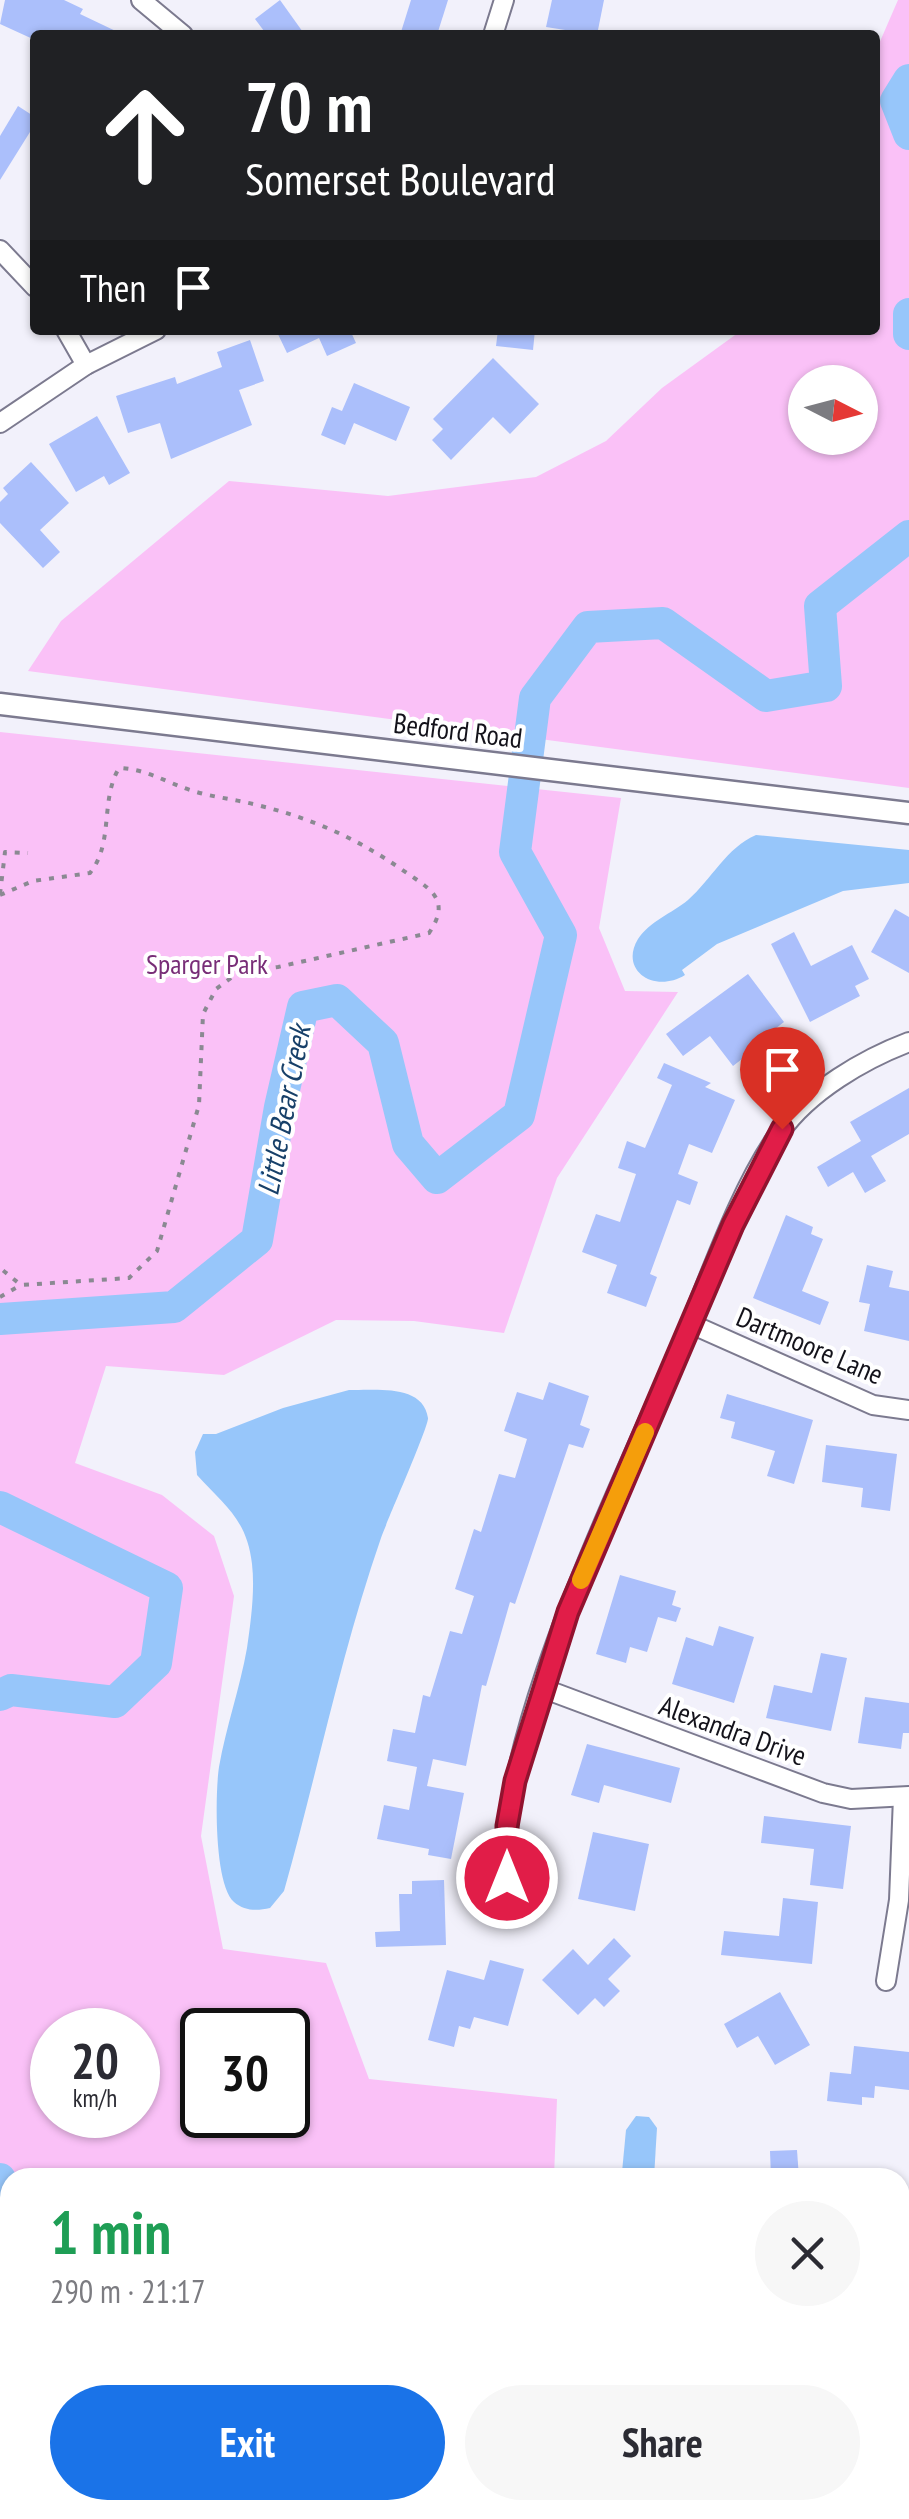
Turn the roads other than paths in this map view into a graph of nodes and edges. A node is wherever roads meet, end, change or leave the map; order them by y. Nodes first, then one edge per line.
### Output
1 (140, 0) edge
2 (504, 0) edge
3 (177, 30) edge
4 (495, 30) edge
5 (0, 250) edge
6 (30, 282) edge
7 (69, 335) edge
8 (146, 335) edge
9 (86, 364) junction
10 (0, 423) edge
11 (0, 704) edge
12 (909, 813) edge
13 (909, 1042) edge
14 (691, 1324) junction
15 (909, 1410) edge
16 (542, 1688) junction
17 (906, 1796) edge
18 (512, 1894) dead end
19 (886, 1982) dead end

1 - 3 street
2 - 4 street
5 - 6 street
7 - 9 street
8 - 9 street
9 - 10 street
11 - 12 street, Bedford Road
13 - 14 street
14 - 15 street, Dartmoore Lane
14 - 16 street
16 - 17 street, Alexandra Drive
16 - 18 street
17 - 19 street

